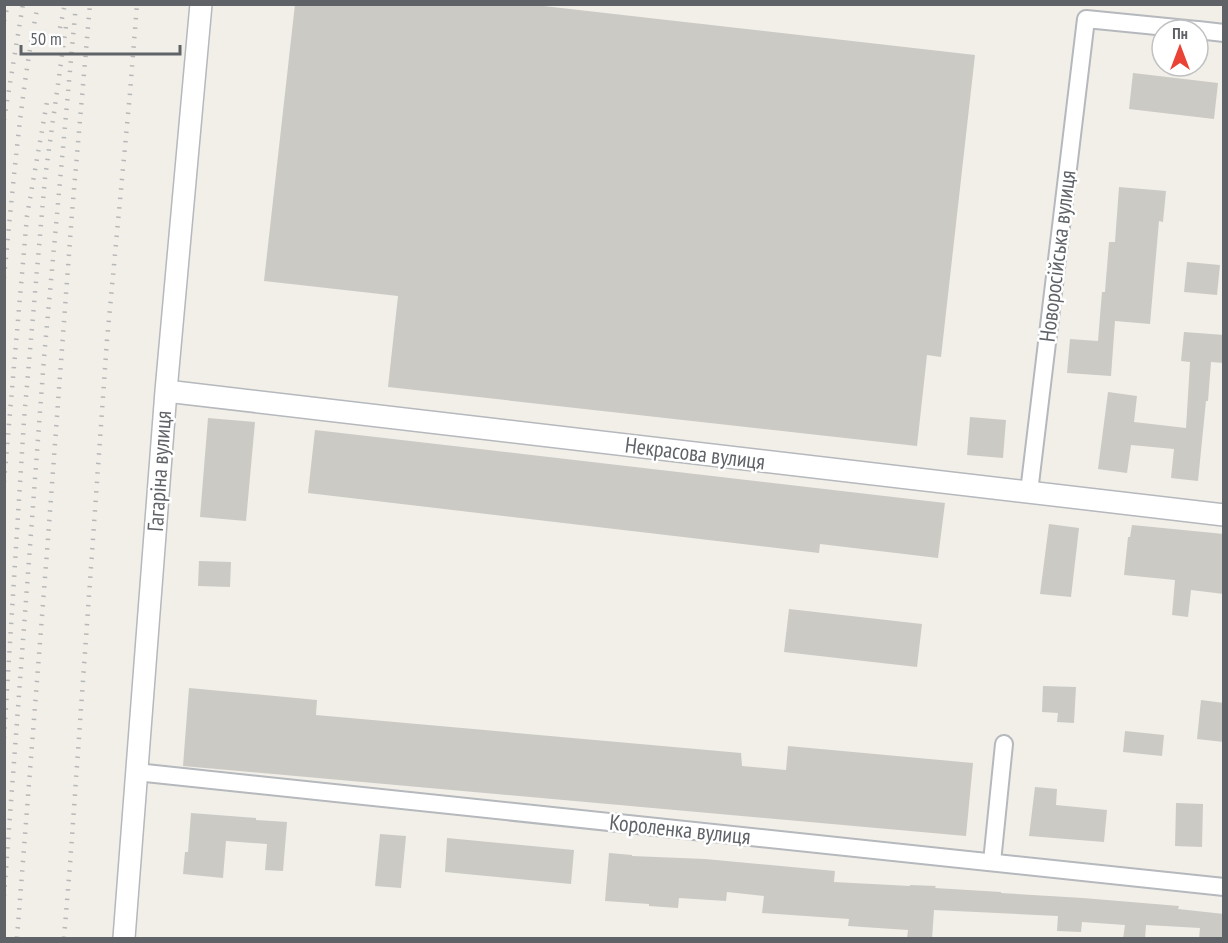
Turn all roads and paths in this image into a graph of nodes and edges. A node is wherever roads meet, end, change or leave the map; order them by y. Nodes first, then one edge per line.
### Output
1 (201, 4) edge
2 (1150, 25) edge
3 (166, 391) junction
4 (1029, 492) junction
5 (1224, 515) edge
6 (1004, 744) dead end
7 (136, 772) junction
8 (992, 862) junction
9 (1224, 886) edge
10 (124, 939) edge

1 - 3 street, Гагаріна вулиця
2 - 4 street, Новоросійська вулиця
3 - 4 street, Некрасова вулиця
3 - 7 street, Гагаріна вулиця
4 - 5 street, Некрасова вулиця
6 - 8 street
7 - 8 street, Короленка вулиця
7 - 10 street, Гагаріна вулиця
8 - 9 street, Короленка вулиця

